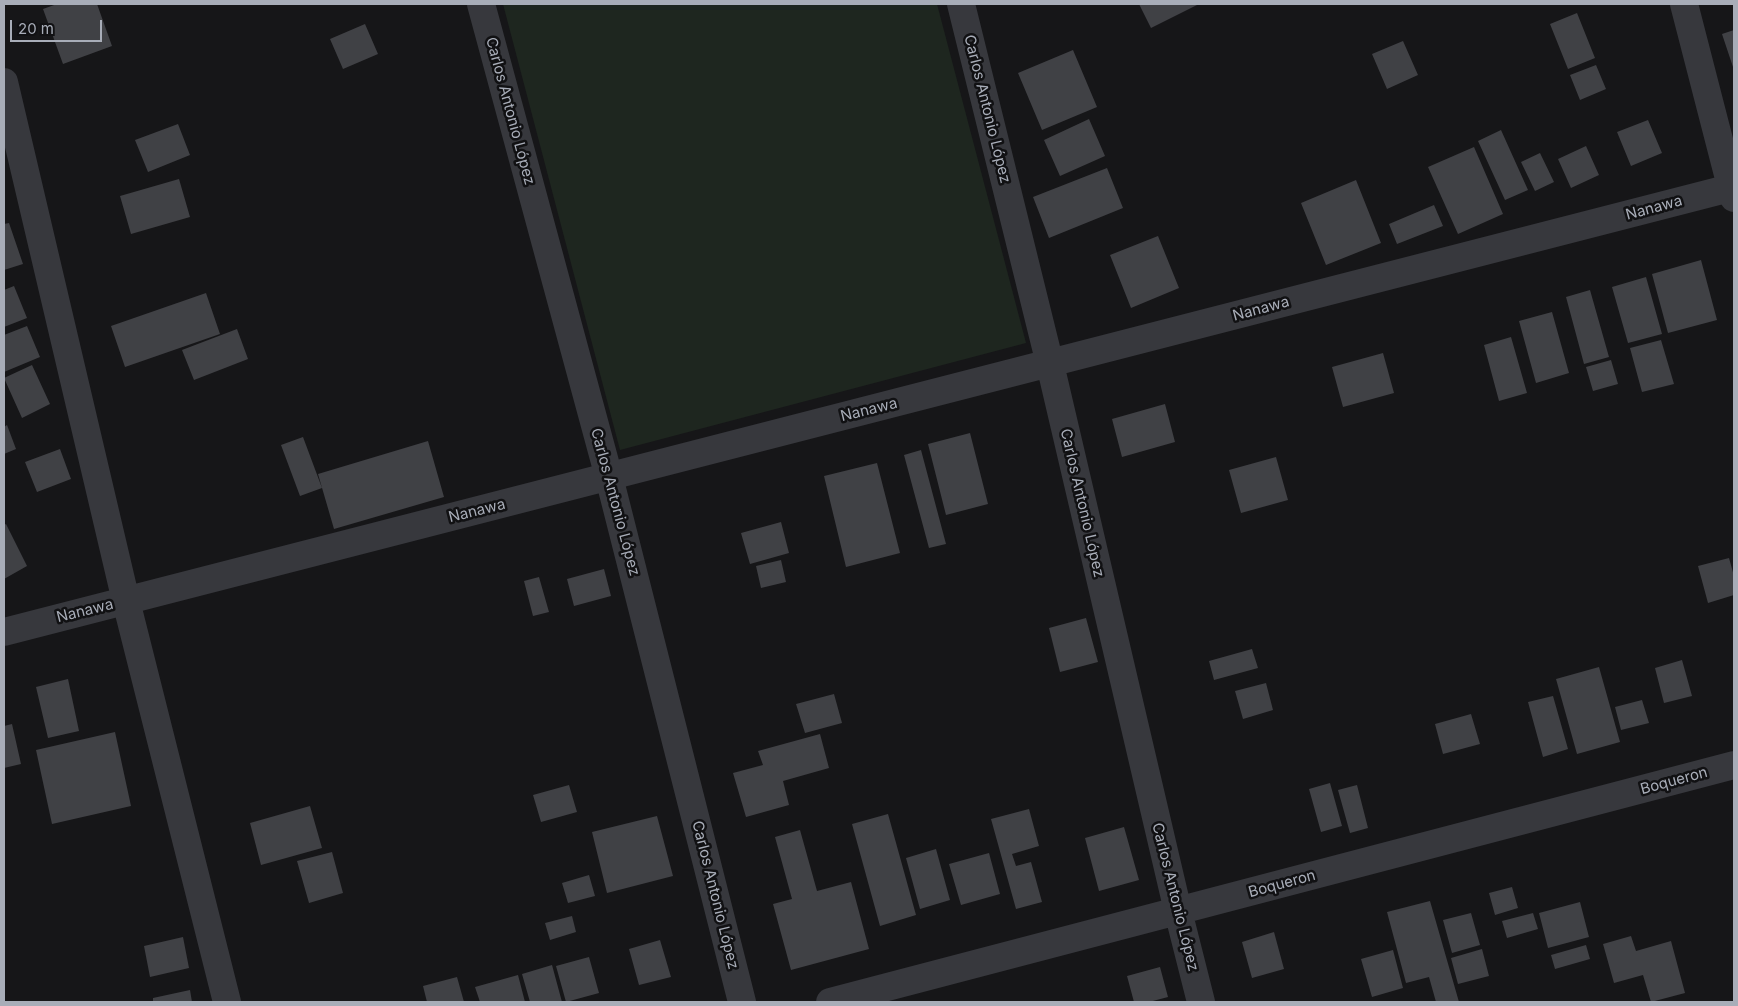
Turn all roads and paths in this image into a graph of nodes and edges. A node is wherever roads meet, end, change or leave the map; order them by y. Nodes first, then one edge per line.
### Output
1 (481, 4) edge
2 (961, 4) edge
3 (1684, 4) edge
4 (4, 82) edge
5 (1733, 191) edge
6 (1050, 364) junction
7 (610, 477) junction
8 (126, 601) junction
9 (4, 632) edge
10 (1734, 765) edge
11 (1178, 911) junction
12 (227, 1002) edge
13 (742, 1002) edge
14 (830, 1002) edge
15 (1201, 1002) edge

1 - 7 street, Carlos Antonio López
2 - 6 street, Carlos Antonio López
3 - 5 street
4 - 8 street
5 - 6 street, Nanawa
6 - 7 street, Nanawa
6 - 11 street, Carlos Antonio López
7 - 8 street, Nanawa
7 - 13 street, Carlos Antonio López
8 - 9 street, Nanawa
8 - 12 street
10 - 11 street, Boqueron
11 - 14 street, Boqueron
11 - 15 street, Carlos Antonio López

